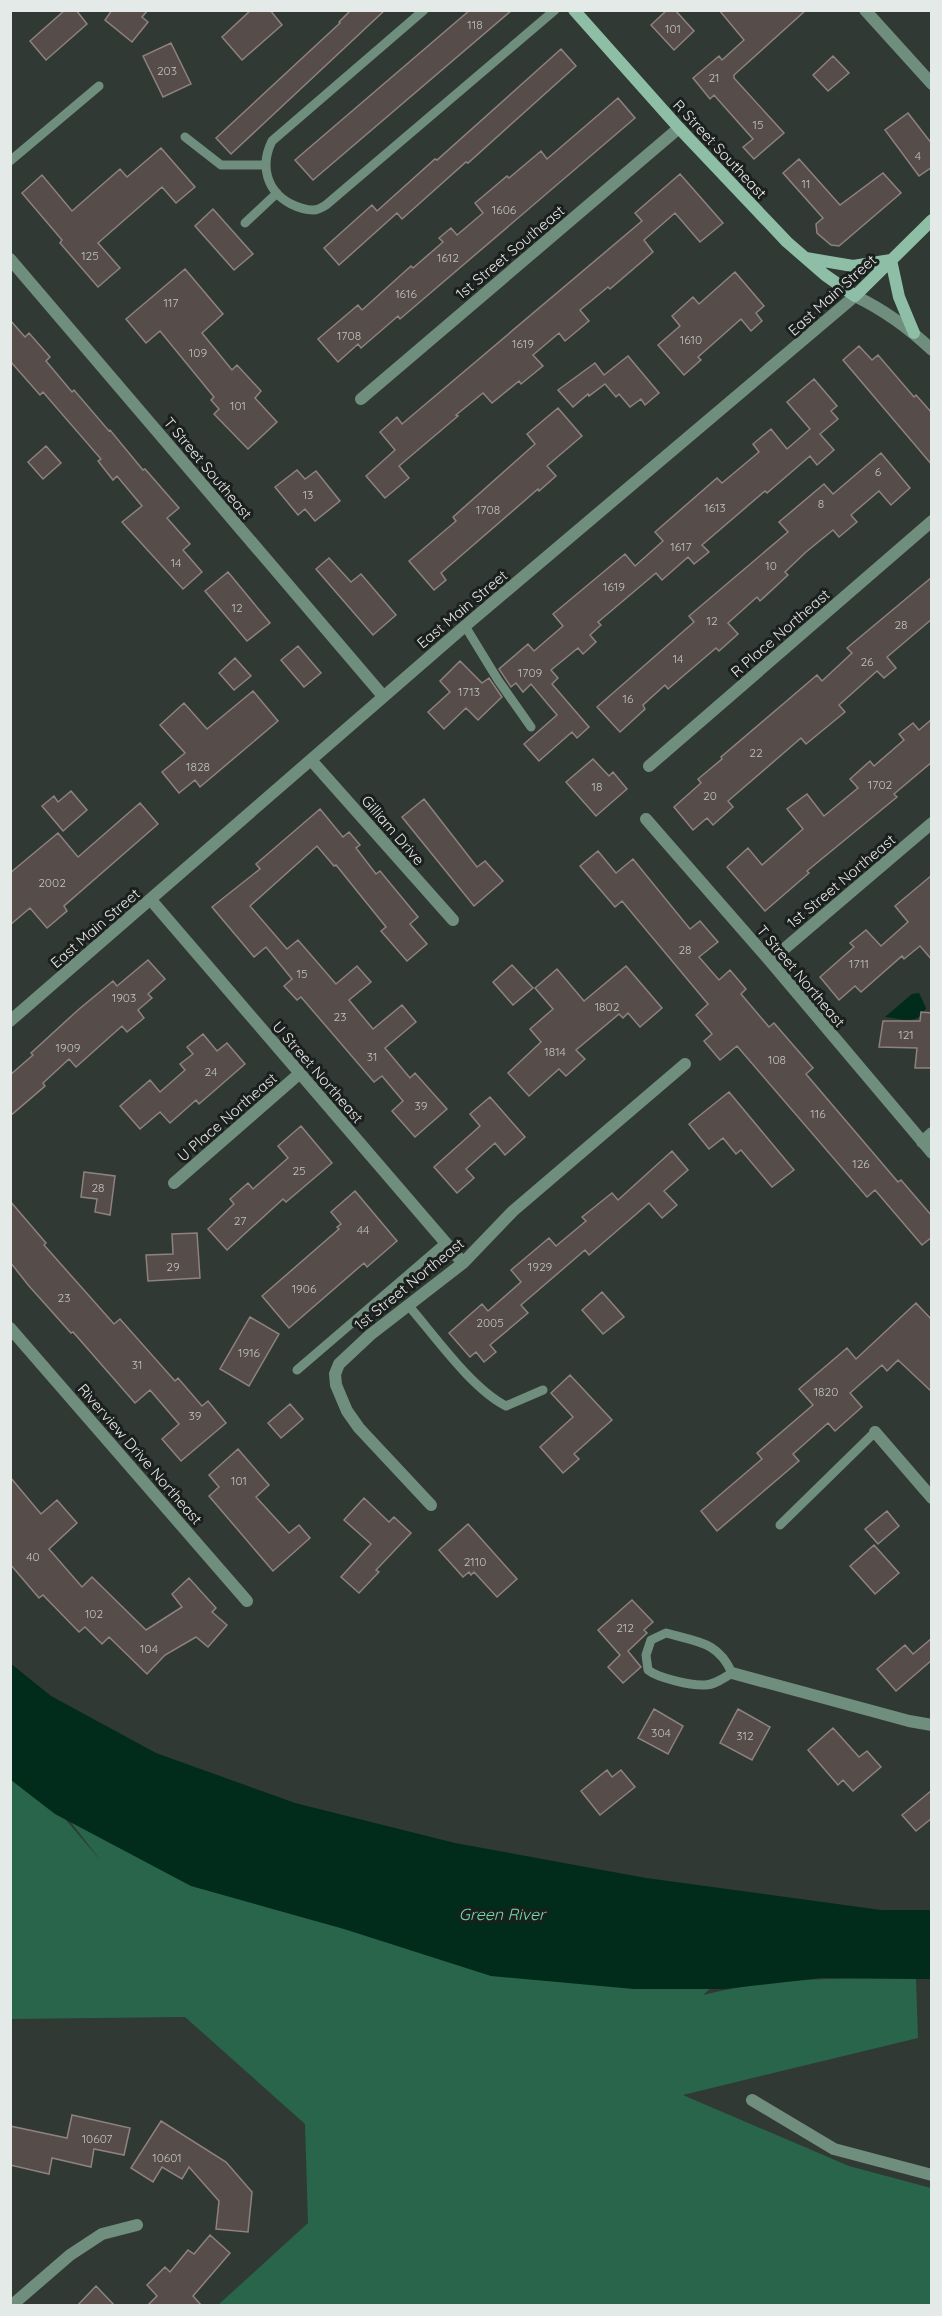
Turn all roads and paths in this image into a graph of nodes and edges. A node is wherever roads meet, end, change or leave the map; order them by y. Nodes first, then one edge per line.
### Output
1 (424, 10) edge
2 (555, 10) edge
3 (574, 10) edge
4 (865, 10) edge
5 (932, 84) edge
6 (99, 86) dead end
7 (679, 128) junction
8 (185, 137) dead end
9 (10, 161) edge
10 (265, 165) junction
11 (277, 193) junction
12 (932, 220) edge
13 (245, 223) dead end
14 (806, 258) junction
15 (891, 260) junction
16 (11, 262) edge
17 (855, 296) junction
18 (914, 333) junction
19 (932, 350) edge
20 (361, 399) dead end
21 (932, 521) edge
22 (465, 626) junction
23 (383, 696) junction
24 (531, 727) dead end
25 (311, 760) junction
26 (649, 766) dead end
27 (646, 819) dead end
28 (932, 823) edge
29 (151, 900) junction
30 (453, 920) dead end
31 (770, 961) junction
32 (10, 1021) edge
33 (685, 1064) dead end
34 (299, 1074) junction
35 (932, 1133) edge
36 (922, 1142) junction
37 (932, 1153) edge
38 (174, 1183) dead end
39 (445, 1243) junction
40 (463, 1263) junction
41 (408, 1305) junction
42 (10, 1328) edge
43 (297, 1370) dead end
44 (543, 1390) dead end
45 (875, 1432) joint
46 (932, 1498) edge
47 (431, 1505) dead end
48 (780, 1525) dead end
49 (247, 1601) dead end
50 (732, 1673) junction
51 (932, 1725) edge
52 (752, 2100) dead end
53 (932, 2175) edge
54 (137, 2225) dead end
55 (11, 2306) edge

1 - 10 lane
2 - 11 lane
3 - 7 main road, R Street Southeast
4 - 5 street
6 - 9 lane
7 - 14 main road, R Street Southeast
7 - 20 street, 1st Street Southeast
8 - 10 lane
10 - 11 lane
11 - 13 lane
12 - 15 main road, East Main Street
14 - 15 main road
14 - 17 main road, R Street Southeast
15 - 17 main road, East Main Street
15 - 18 main road
16 - 23 street, T Street Southeast
17 - 18 street
17 - 22 street, East Main Street
18 - 19 street
21 - 26 street, R Place Northeast
22 - 23 street, East Main Street
22 - 24 lane
23 - 25 street, East Main Street
25 - 29 street, East Main Street
25 - 30 street, Gilliam Drive
27 - 31 street, T Street Northeast
28 - 31 street, 1st Street Northeast
29 - 32 street, East Main Street
29 - 34 street, U Street Northeast
31 - 36 street, T Street Northeast
33 - 40 street, 1st Street Northeast
34 - 38 street, U Place Northeast
34 - 39 street, U Street Northeast
35 - 36 street
36 - 37 street, T Street Northeast
39 - 40 street, U Street Northeast
39 - 43 lane
40 - 41 street, 1st Street Northeast
41 - 44 lane
41 - 47 street, 1st Street Northeast
42 - 49 street, Riverview Drive Northeast
45 - 46 street
45 - 48 lane
50 - 50 lane
50 - 51 street
52 - 53 street
54 - 55 street

